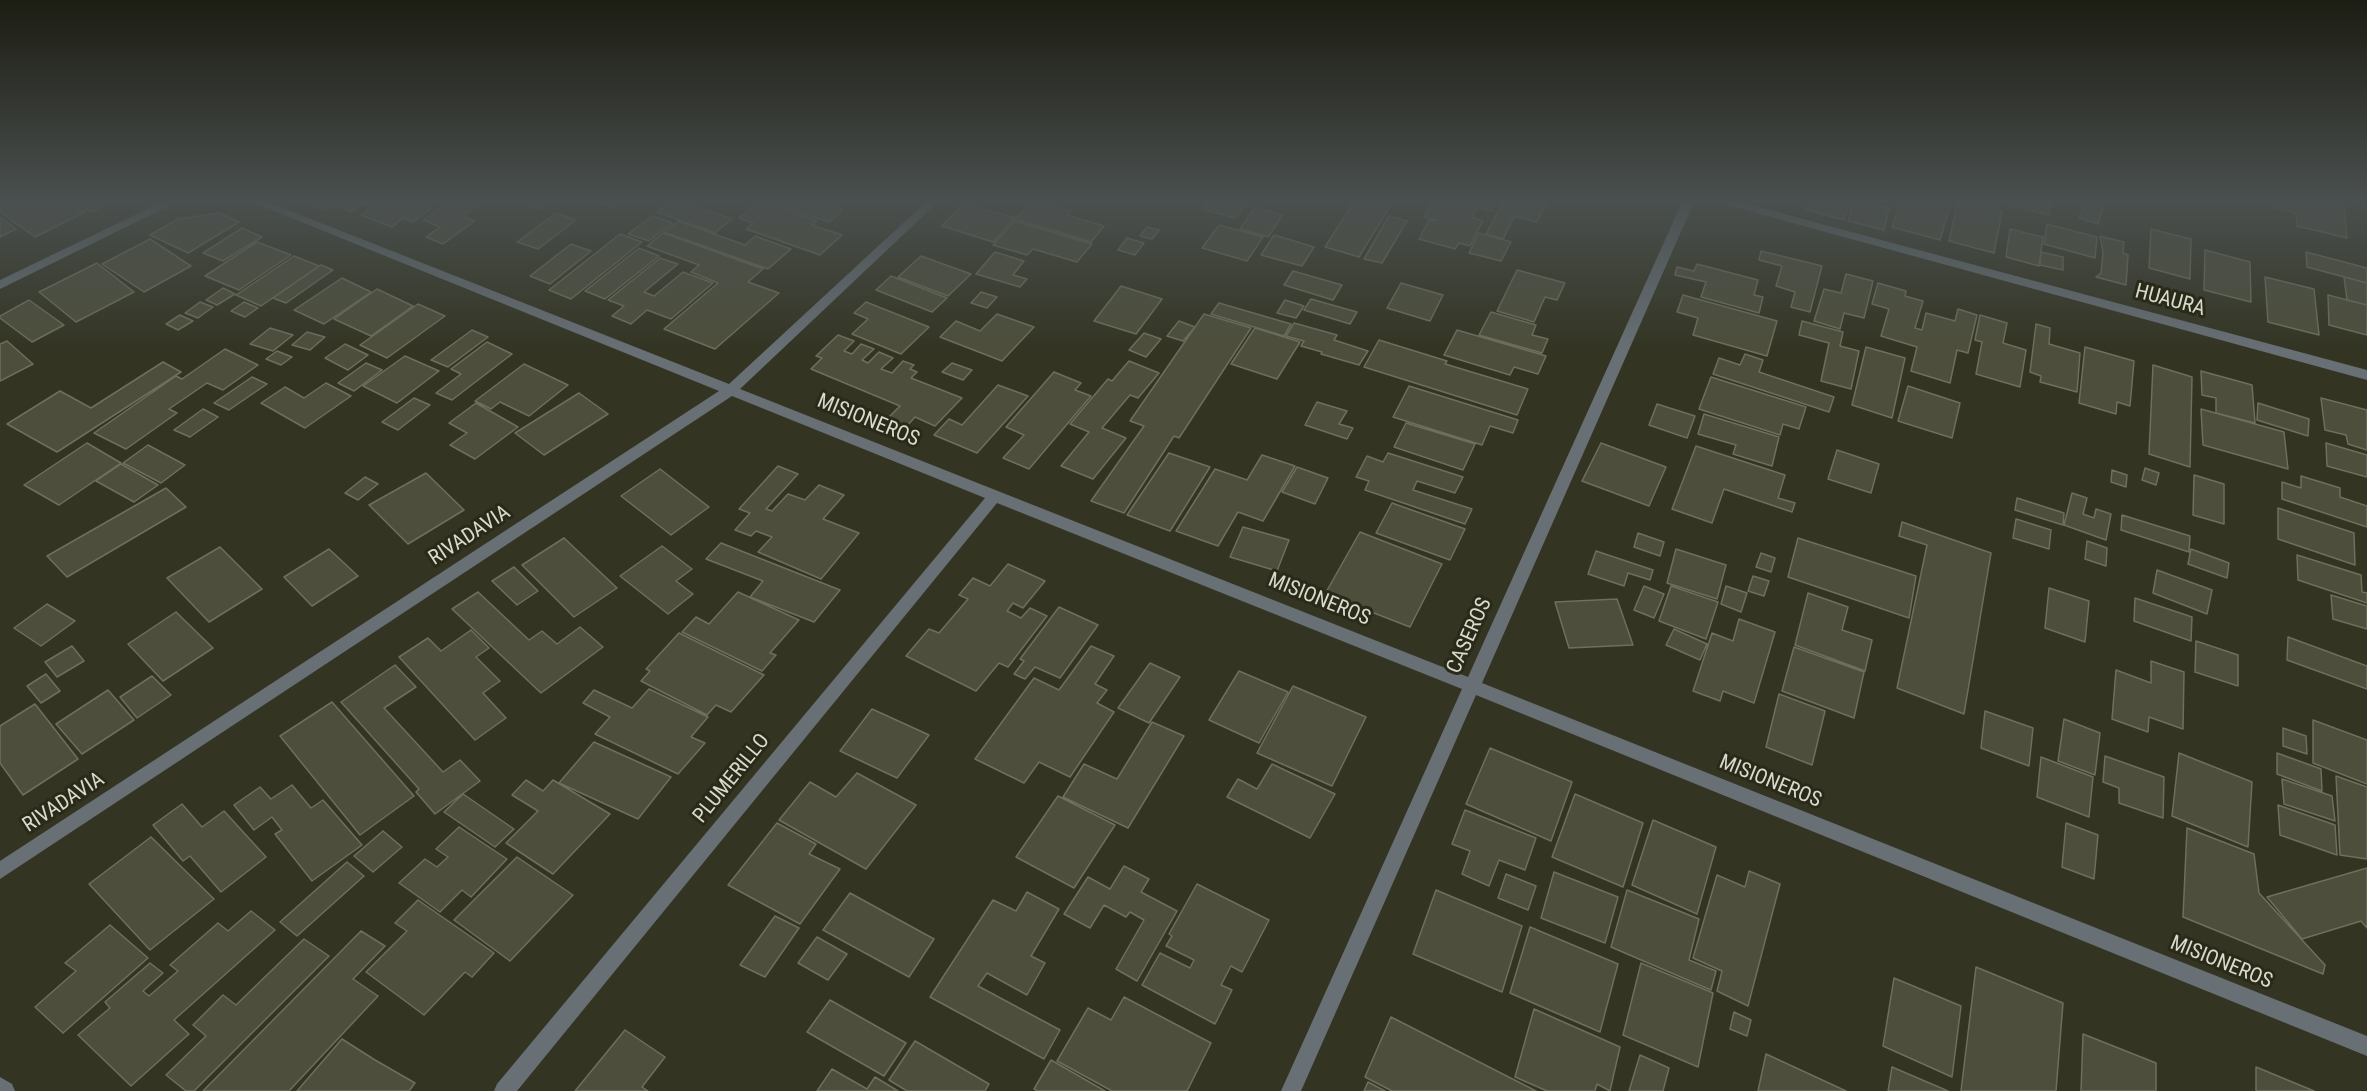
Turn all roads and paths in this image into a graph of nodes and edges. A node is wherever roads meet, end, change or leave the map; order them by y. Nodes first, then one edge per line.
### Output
1 (70, 251) edge
2 (381, 251) edge
3 (880, 251) edge
4 (1666, 251) edge
5 (1908, 251) edge
6 (0, 285) edge
7 (2367, 375) edge
8 (731, 390) junction
9 (995, 495) junction
10 (1472, 686) junction
11 (0, 871) edge
12 (2367, 1046) edge
13 (0, 1087) edge
14 (5, 1091) edge
15 (504, 1091) edge
16 (1291, 1091) edge

1 - 6 street
2 - 8 street, MISIONEROS
3 - 8 street, RIVADAVIA
4 - 10 street, CASEROS
5 - 7 street, HUAURA
8 - 9 street, MISIONEROS
8 - 11 street, RIVADAVIA
9 - 10 street, MISIONEROS
9 - 15 street, PLUMERILLO
10 - 12 street, MISIONEROS
10 - 16 street, CASEROS
13 - 14 street

